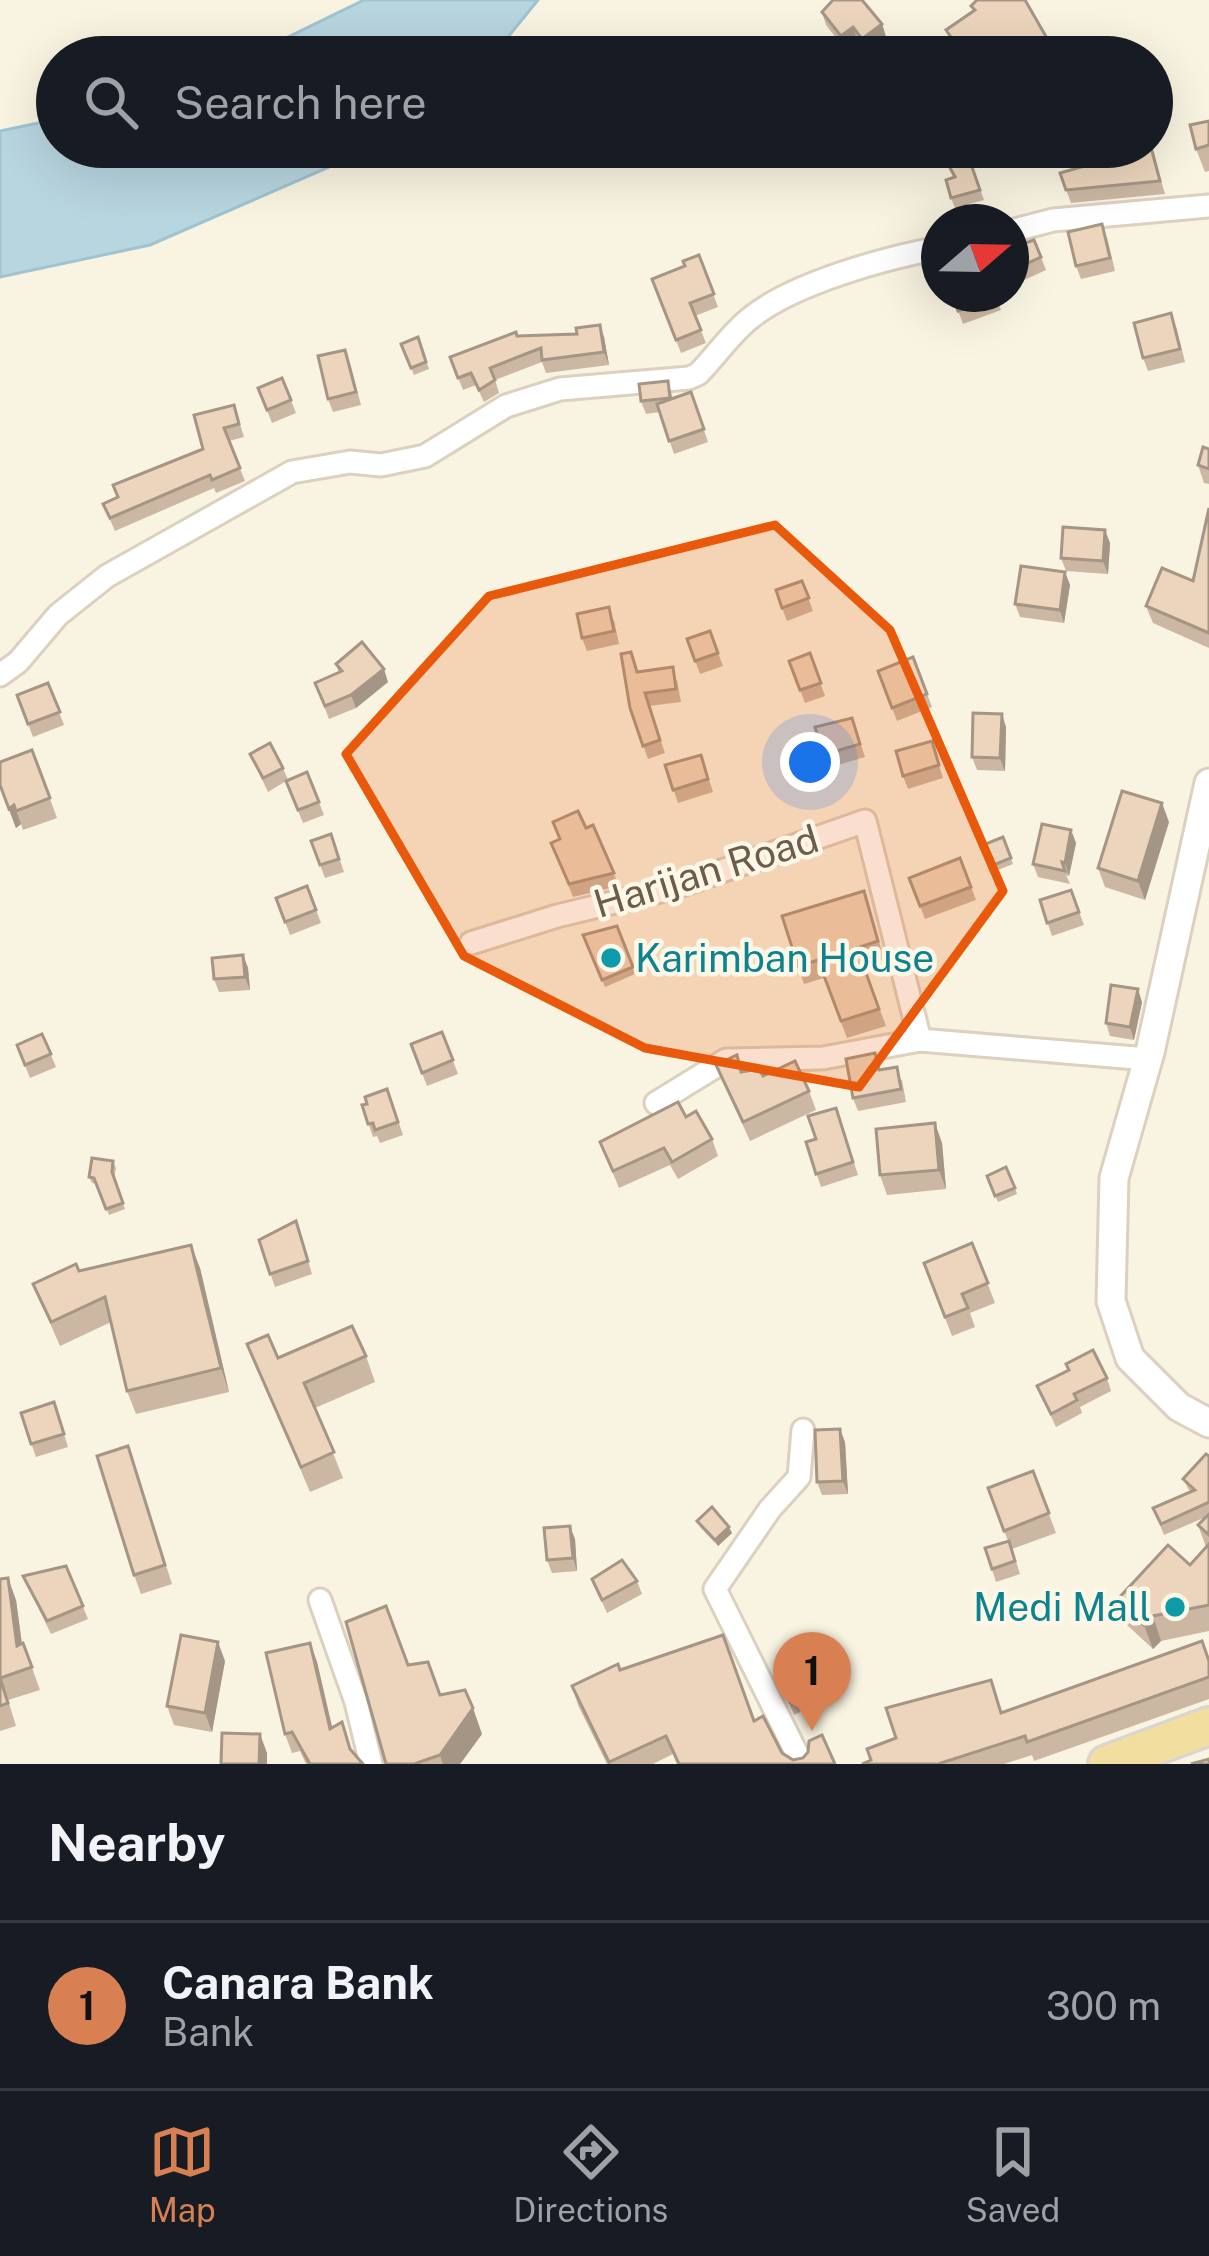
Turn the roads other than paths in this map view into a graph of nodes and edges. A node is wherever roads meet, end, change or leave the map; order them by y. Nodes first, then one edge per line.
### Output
1 (1209, 206) edge
2 (1029, 226) edge
3 (921, 253) edge
4 (0, 675) edge
5 (1209, 782) edge
6 (471, 943) dead end
7 (920, 1040) junction
8 (1148, 1059) junction
9 (656, 1103) dead end
10 (1209, 1423) edge
11 (803, 1430) dead end
12 (320, 1600) dead end
13 (1209, 1726) edge
14 (371, 1764) edge
15 (802, 1764) edge
16 (1106, 1764) edge

1 - 2 street
3 - 4 street
5 - 8 street
6 - 7 street, Harijan Road
7 - 8 street
7 - 9 street
8 - 10 street
11 - 15 street
12 - 14 street
13 - 16 main road

